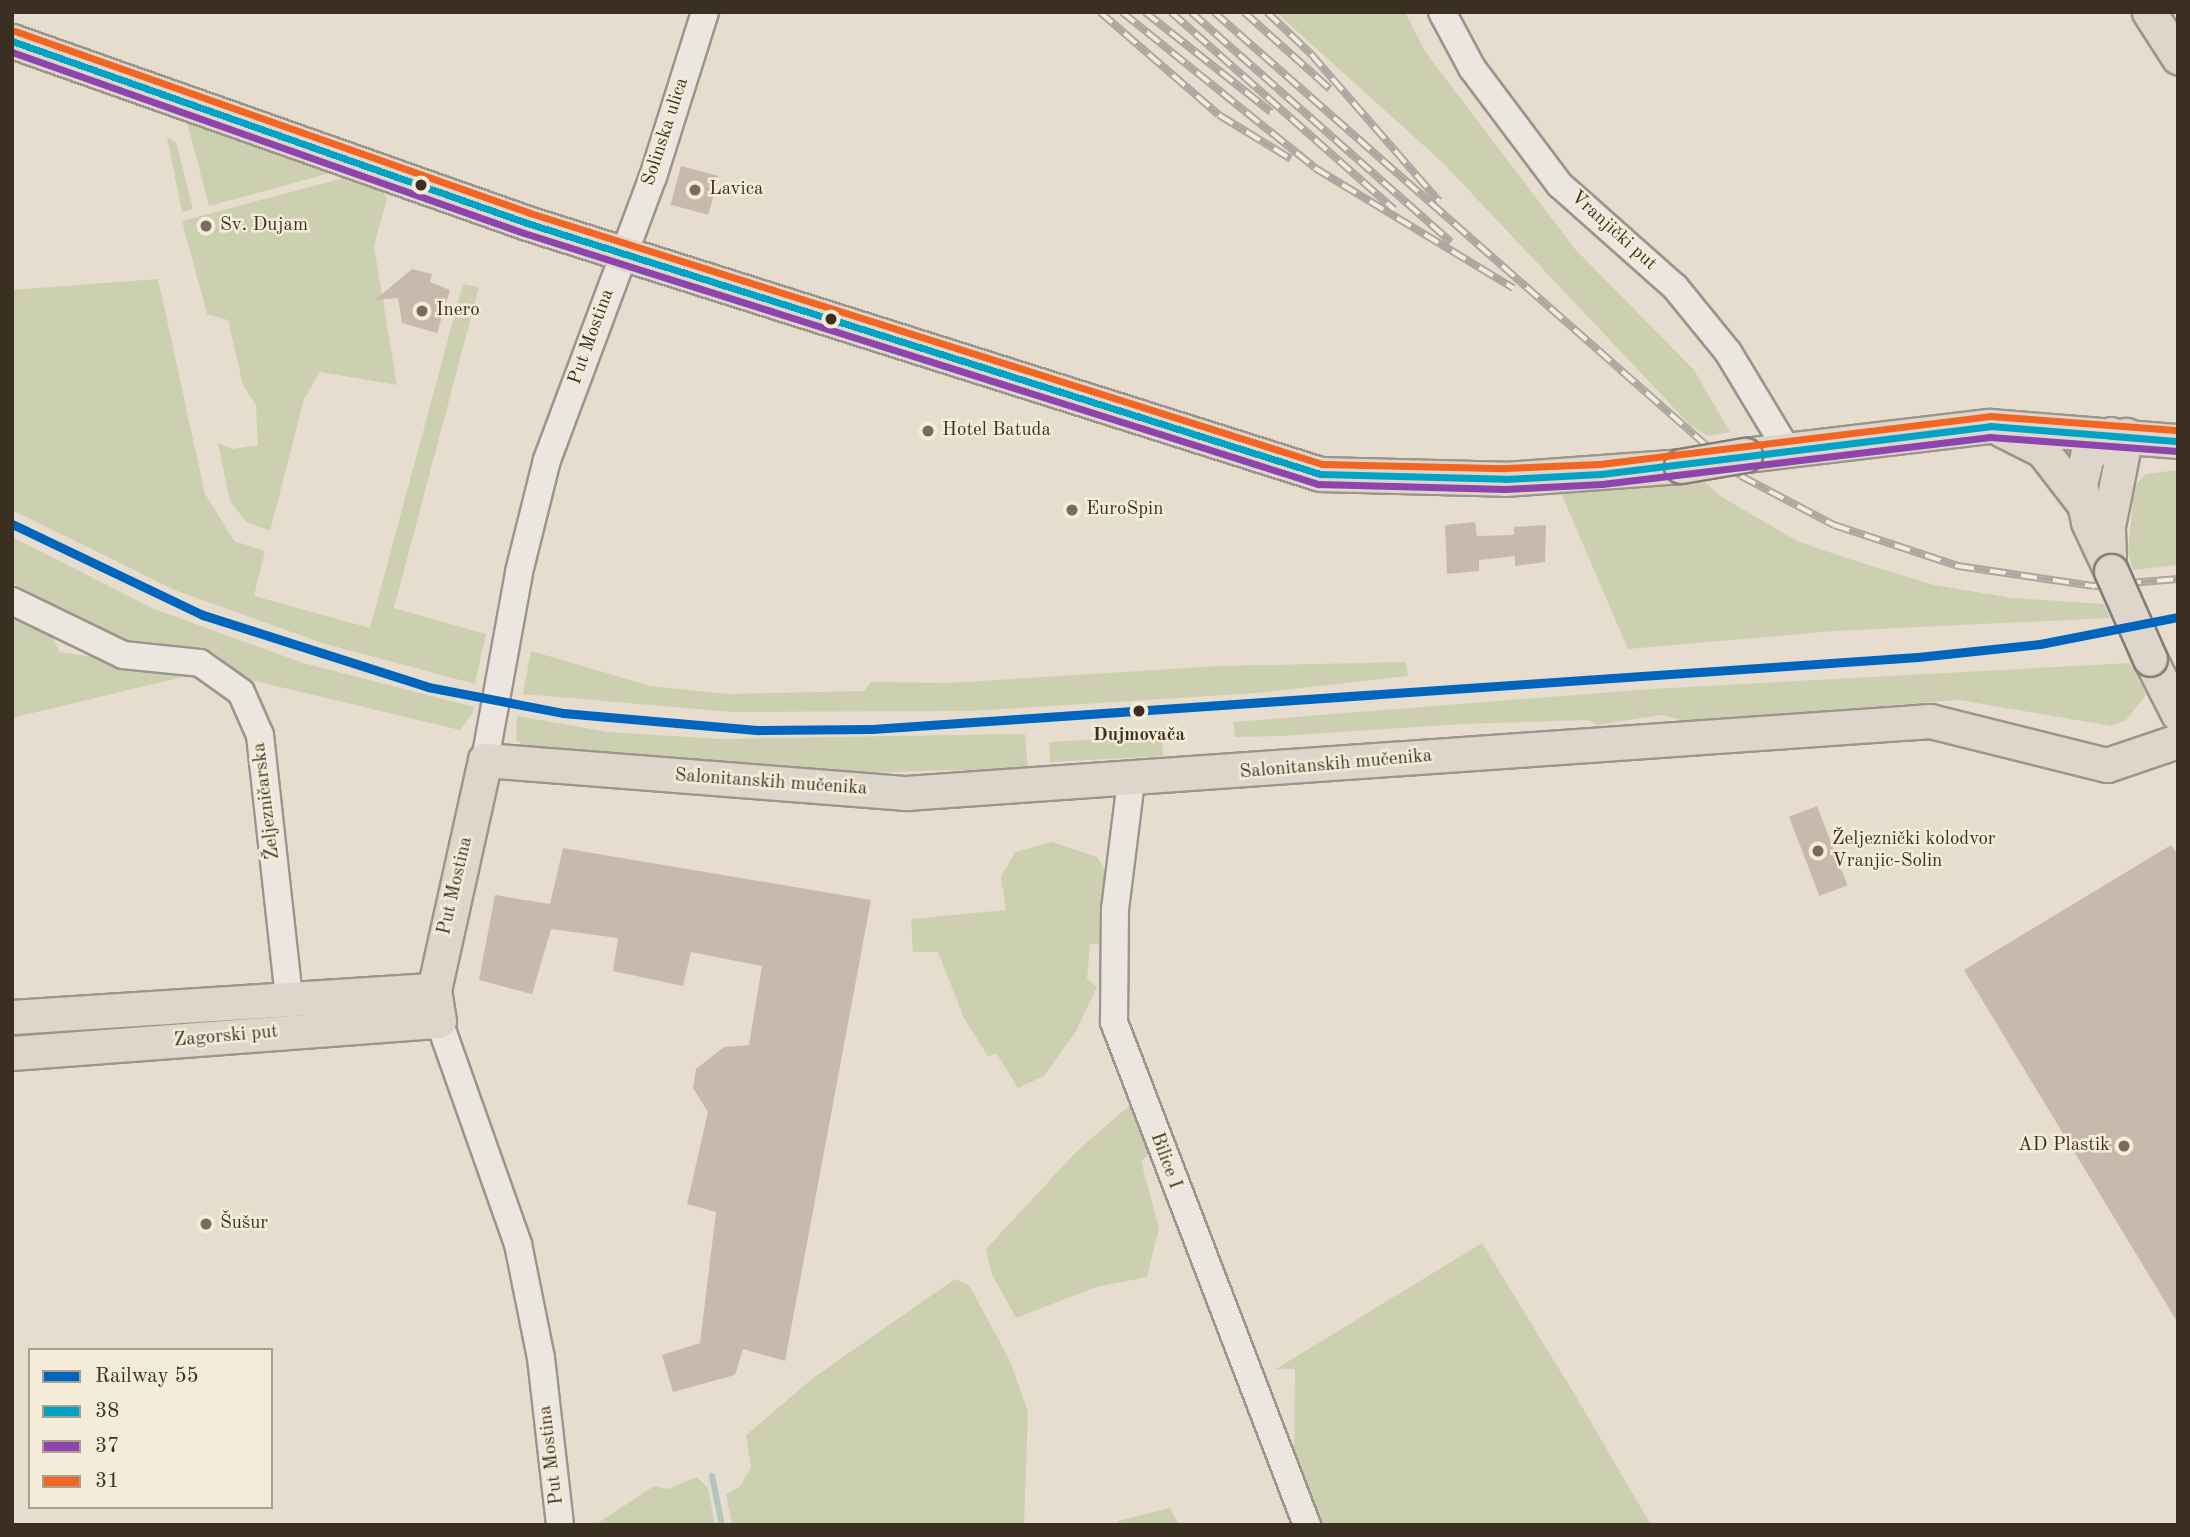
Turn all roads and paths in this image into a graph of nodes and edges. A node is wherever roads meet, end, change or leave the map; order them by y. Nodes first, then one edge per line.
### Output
1 (705, 12) edge
2 (1442, 12) edge
3 (2149, 12) edge
4 (12, 41) edge
5 (2178, 57) edge
6 (624, 251) junction
7 (1990, 426) junction
8 (2118, 434) junction
9 (2178, 441) edge
10 (1786, 448) junction
11 (2082, 503) junction
12 (2111, 570) junction
13 (12, 601) edge
14 (2178, 714) edge
15 (2178, 741) edge
16 (485, 761) junction
17 (1131, 781) junction
18 (289, 996) junction
19 (437, 1006) junction
20 (12, 1017) edge
21 (12, 1053) edge
22 (560, 1525) edge
23 (1307, 1525) edge

1 - 6 street, Solinska ulica
2 - 10 street, Vranjički put
3 - 5 main road
4 - 6 main road
6 - 10 main road, bridge
6 - 16 street, Put Mostina
7 - 8 main road
7 - 10 main road
7 - 11 main road
8 - 9 main road
8 - 11 main road
8 - 12 main road
11 - 12 main road
12 - 14 main road, bridge
13 - 18 street, Željezničarska
15 - 17 main road, Salonitanskih mučenika
16 - 17 main road, Salonitanskih mučenika
16 - 19 main road, Put Mostina
17 - 23 street, Bilice I
18 - 19 main road, Zagorski put
18 - 20 main road, Zagorski put
19 - 21 main road, Zagorski put
19 - 22 street, Put Mostina

